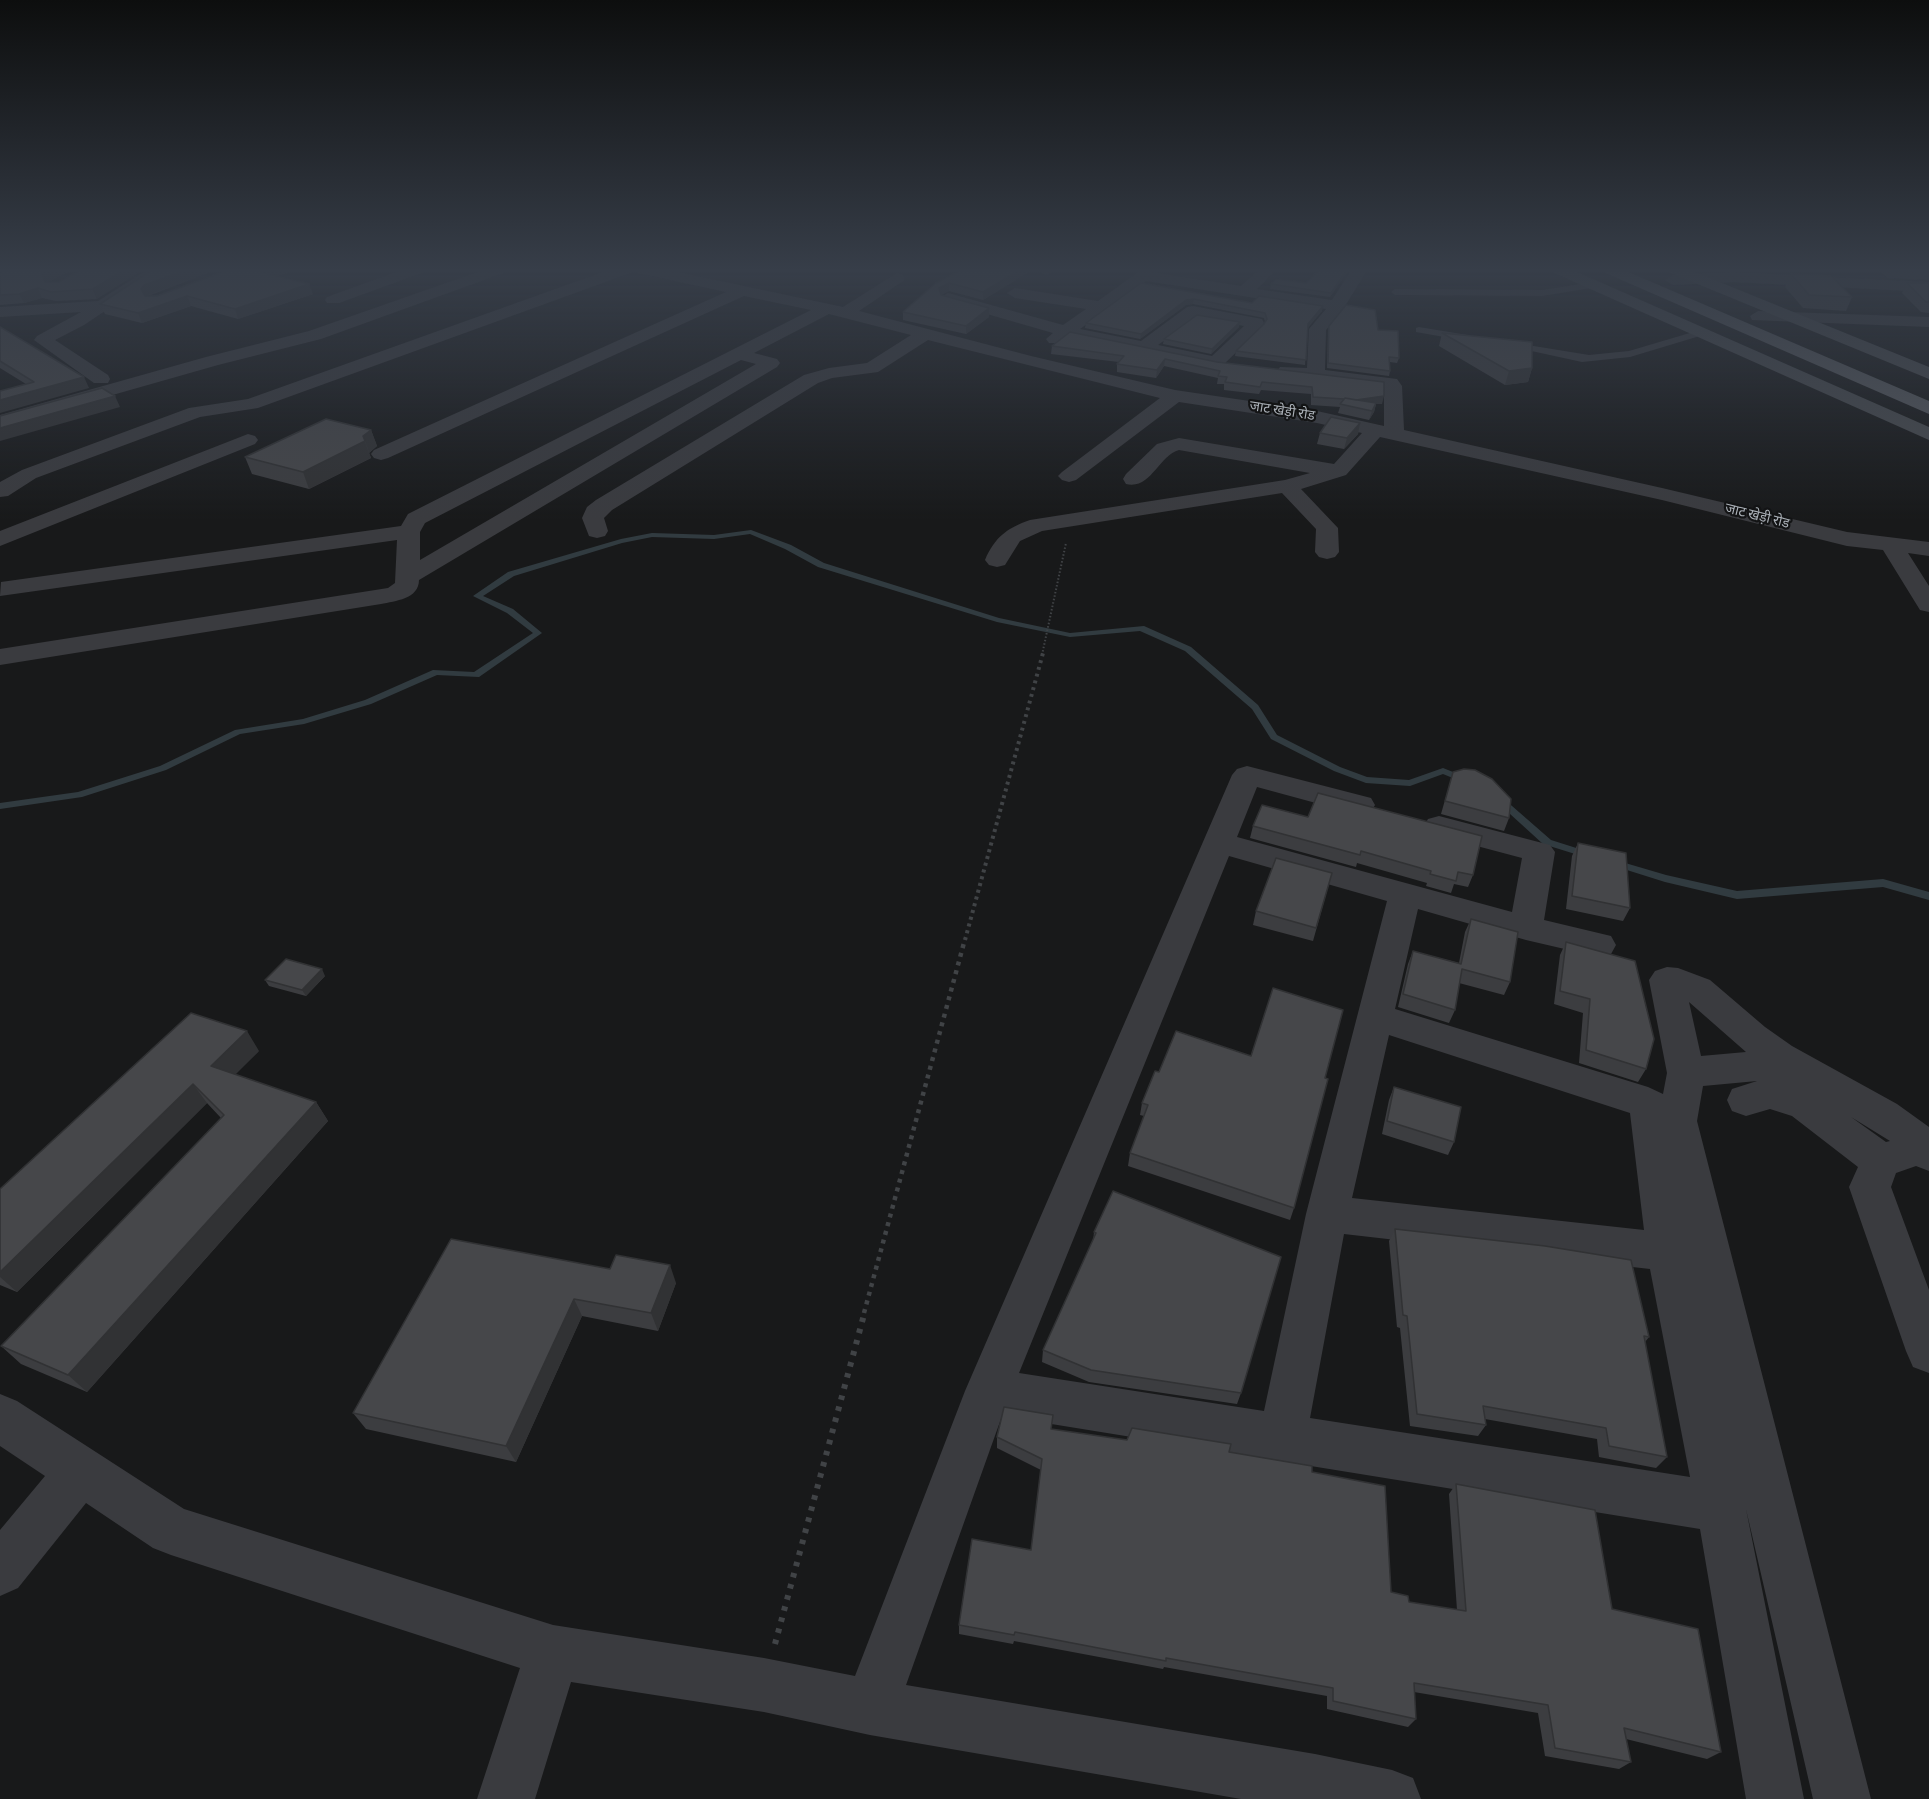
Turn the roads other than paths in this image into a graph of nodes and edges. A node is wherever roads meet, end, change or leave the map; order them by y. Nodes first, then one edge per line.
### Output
1 (62, 352) edge
2 (248, 352) edge
3 (395, 352) edge
4 (607, 352) edge
5 (742, 352) edge
6 (897, 352) edge
7 (995, 352) edge
8 (1039, 352) edge
9 (1168, 352) edge
10 (1226, 352) edge
11 (1317, 352) edge
12 (1552, 352) edge
13 (1637, 352) edge
14 (1743, 352) edge
15 (1800, 352) edge
16 (1859, 352) edge
17 (1871, 352) edge
18 (738, 354) junction
19 (1593, 359) junction
20 (212, 361) junction
21 (1028, 361) junction
22 (1216, 362) junction
23 (1542, 362) dead end
24 (1239, 365) edge
25 (1272, 369) edge
26 (1316, 374) junction
27 (1927, 376) edge
28 (101, 379) junction
29 (56, 387) edge
30 (1175, 396) junction
31 (1929, 408) edge
32 (0, 421) edge
33 (1384, 432) junction
34 (1929, 434) edge
35 (248, 440) dead end
36 (381, 454) dead end
37 (1339, 471) junction
38 (1069, 476) dead end
39 (1134, 479) dead end
40 (1287, 486) junction
41 (0, 491) edge
42 (597, 531) dead end
43 (409, 532) junction
44 (0, 539) edge
45 (1892, 546) junction
46 (1929, 549) edge
47 (1327, 552) dead end
48 (997, 560) dead end
49 (11, 561) edge
50 (409, 576) junction
51 (54, 581) junction
52 (1, 589) edge
53 (1929, 605) edge
54 (0, 657) edge
55 (1220, 843) junction
56 (1405, 894) junction
57 (1526, 928) junction
58 (1599, 945) dead end
59 (1374, 1016) junction
60 (1798, 1069) junction
61 (1686, 1073) junction
62 (1746, 1100) dead end
63 (1926, 1151) edge
64 (1881, 1161) junction
65 (1327, 1214) junction
66 (1668, 1252) junction
67 (1929, 1351) edge
68 (988, 1391) junction
69 (0, 1418) edge
70 (1283, 1437) junction
71 (81, 1471) junction
72 (1720, 1506) junction
73 (0, 1570) edge
74 (553, 1652) junction
75 (870, 1707) junction
76 (1325, 1791) edge
77 (506, 1799) edge
78 (1392, 1799) edge
79 (1775, 1799) edge
80 (1842, 1799) edge

1 - 28 street
2 - 20 street
3 - 41 street
4 - 36 street
5 - 18 street
6 - 42 street
7 - 21 street, जाट खेड़ी रोड
8 - 21 street
9 - 22 street
10 - 22 street
11 - 26 street
12 - 19 lane
13 - 19 lane
14 - 34 street
15 - 31 main road
16 - 27 main road
17 - 27 street
18 - 43 street
18 - 50 street
19 - 23 lane
20 - 28 street
20 - 32 street
21 - 30 street, जाट खेड़ी रोड
22 - 24 street
25 - 26 street
26 - 33 street
28 - 29 street
30 - 33 street, जाट खेड़ी रोड
30 - 38 street
33 - 37 street
33 - 45 street, जाट खेड़ी रोड
35 - 44 street
37 - 39 street
37 - 40 street
40 - 47 street
40 - 48 street
43 - 50 street
43 - 51 street
45 - 46 street, जाट खेड़ी रोड
45 - 53 street
49 - 51 street
50 - 54 street
51 - 52 street
55 - 56 street
55 - 57 street
55 - 68 street
56 - 57 street
56 - 59 street
57 - 58 street
59 - 65 street
59 - 66 street
60 - 61 street
60 - 61 street
60 - 63 street
61 - 80 street
62 - 64 street
63 - 64 street
64 - 67 street
65 - 66 street
65 - 70 street
66 - 72 street
68 - 70 street
68 - 75 street
69 - 71 street
70 - 72 street
71 - 73 street
71 - 74 street
72 - 79 street
74 - 75 street
74 - 77 street
75 - 76 street
76 - 78 street

